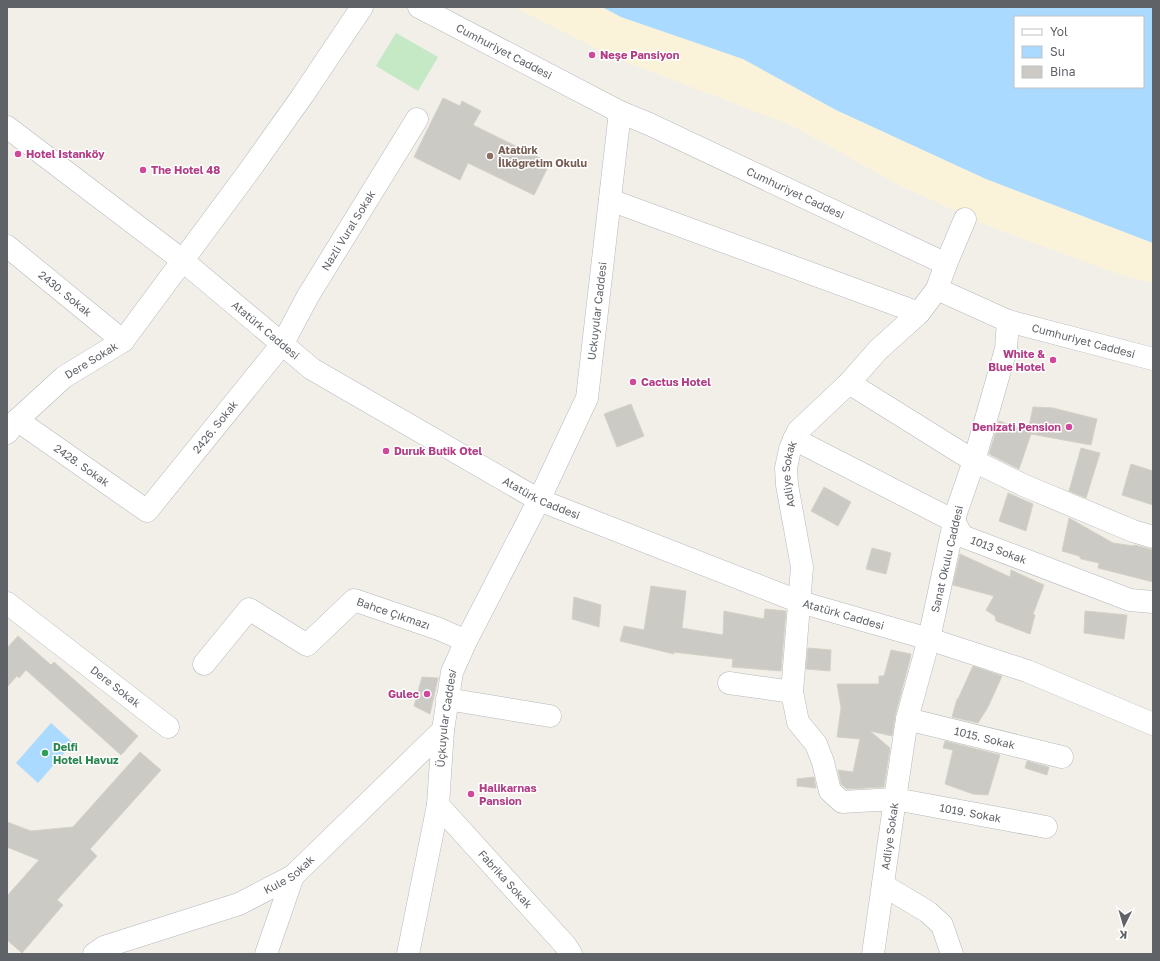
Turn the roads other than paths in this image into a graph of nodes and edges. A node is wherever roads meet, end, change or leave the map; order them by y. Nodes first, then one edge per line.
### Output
1 (362, 7) edge
2 (419, 7) edge
3 (620, 112) junction
4 (417, 119) dead end
5 (7, 127) edge
6 (610, 200) junction
7 (965, 219) dead end
8 (7, 246) edge
9 (182, 260) junction
10 (946, 264) junction
11 (937, 290) junction
12 (919, 313) junction
13 (1008, 321) junction
14 (123, 341) junction
15 (283, 343) junction
16 (1153, 359) edge
17 (849, 383) junction
18 (12, 426) edge
19 (794, 439) junction
20 (974, 461) junction
21 (539, 500) junction
22 (147, 511) joint
23 (954, 521) junction
24 (1153, 537) edge
25 (800, 602) junction
26 (1153, 602) edge
27 (7, 603) edge
28 (929, 639) junction
29 (466, 641) junction
30 (204, 664) dead end
31 (729, 683) dead end
32 (792, 692) junction
33 (446, 699) junction
34 (550, 716) dead end
35 (907, 719) junction
36 (1153, 724) edge
37 (168, 727) dead end
38 (443, 730) junction
39 (1062, 757) dead end
40 (894, 799) junction
41 (438, 805) junction
42 (1046, 827) dead end
43 (293, 876) junction
44 (883, 885) junction
45 (94, 954) edge
46 (266, 954) edge
47 (408, 954) edge
48 (570, 954) edge
49 (873, 954) edge
50 (952, 954) edge

1 - 9 street, Dere Sokak
2 - 3 street, Cumhuriyet Caddesi
3 - 6 street, Uckuyular Caddesi
3 - 10 street, Cumhuriyet Caddesi
4 - 15 street, Nazli Vural Sokak
5 - 9 street, Atatürk Caddesi
6 - 12 street
6 - 21 street, Uckuyular Caddesi
7 - 10 street
8 - 14 street, 2430. Sokak
9 - 14 street, Dere Sokak
9 - 15 street, Atatürk Caddesi
10 - 11 street
11 - 12 street, Adliye Sokak
11 - 13 street, Cumhuriyet Caddesi
12 - 17 street, Adliye Sokak
13 - 16 street, Cumhuriyet Caddesi
13 - 20 street, Sanat Okulu Caddesi
14 - 18 street, Dere Sokak
15 - 21 street, Atatürk Caddesi
15 - 22 street, 2426. Sokak
17 - 19 street, Adliye Sokak
17 - 20 street
18 - 22 street, 2428. Sokak
19 - 23 street, 1013 Sokak
19 - 25 street, Adliye Sokak
20 - 23 street, Sanat Okulu Caddesi
20 - 24 street
21 - 25 street, Atatürk Caddesi
21 - 29 street, Üçkuyular Caddesi
23 - 26 street, 1013 Sokak
23 - 28 street, Sanat Okulu Caddesi
25 - 28 street, Atatürk Caddesi
25 - 32 street, Adliye Sokak
27 - 37 street, Dere Sokak
28 - 35 street, Sanat Okulu Caddesi
28 - 36 street, Atatürk Caddesi
29 - 30 street, Bahce Çıkmazı
29 - 33 street, Üçkuyular Caddesi
31 - 32 street
32 - 40 street, Adliye Sokak
33 - 34 street
33 - 38 street, Üçkuyular Caddesi
35 - 39 street, 1015. Sokak
35 - 40 street, Sanat Okulu Caddesi
38 - 41 street, Üçkuyular Caddesi
38 - 43 street, Kule Sokak
40 - 42 street, 1019. Sokak
40 - 44 street, Adliye Sokak
41 - 47 street, Üçkuyular Caddesi
41 - 48 street, Fabrika Sokak
43 - 45 street, Kule Sokak
43 - 46 street
44 - 49 street, Adliye Sokak
44 - 50 street

